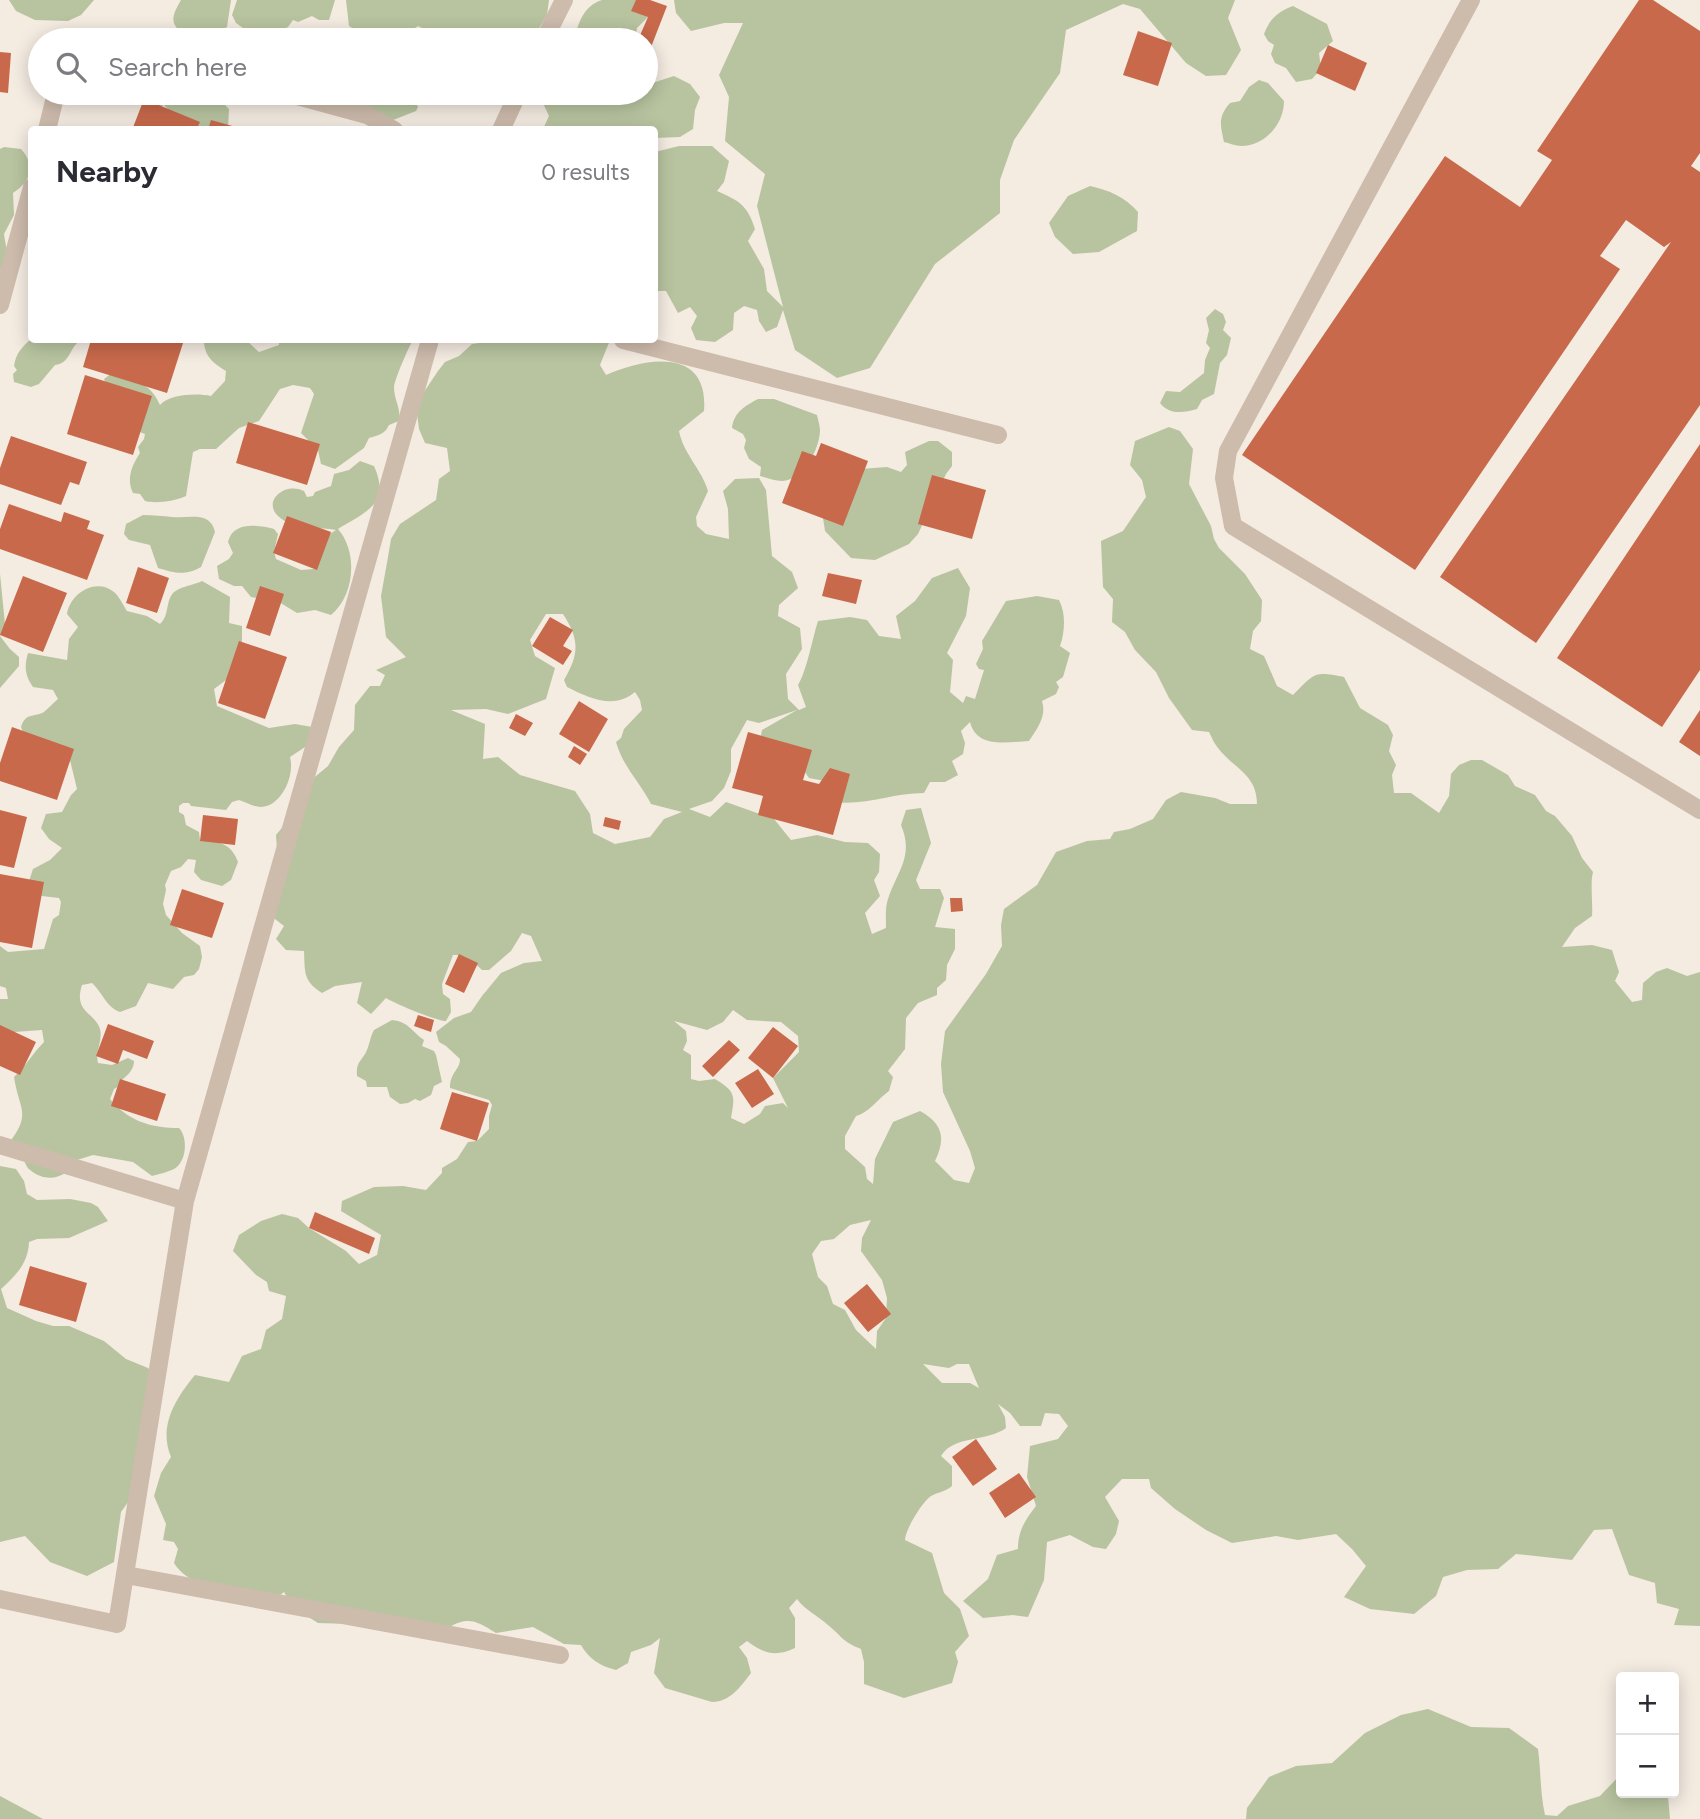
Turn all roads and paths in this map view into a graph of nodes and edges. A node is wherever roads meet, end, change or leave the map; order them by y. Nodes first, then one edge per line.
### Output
1 (565, 0) edge
2 (1471, 0) edge
3 (550, 28) edge
4 (53, 105) edge
5 (330, 105) edge
6 (512, 105) edge
7 (48, 126) edge
8 (387, 126) edge
9 (502, 126) edge
10 (28, 202) edge
11 (0, 305) edge
12 (429, 343) edge
13 (634, 343) edge
14 (998, 435) dead end
15 (1700, 810) edge
16 (0, 1145) edge
17 (185, 1201) junction
18 (126, 1575) junction
19 (0, 1599) edge
20 (561, 1655) dead end

1 - 3 street
2 - 15 street
4 - 7 street
5 - 8 street
6 - 9 street
10 - 11 street
12 - 17 street
13 - 14 street
16 - 17 street
17 - 18 street
18 - 19 street
18 - 20 street

